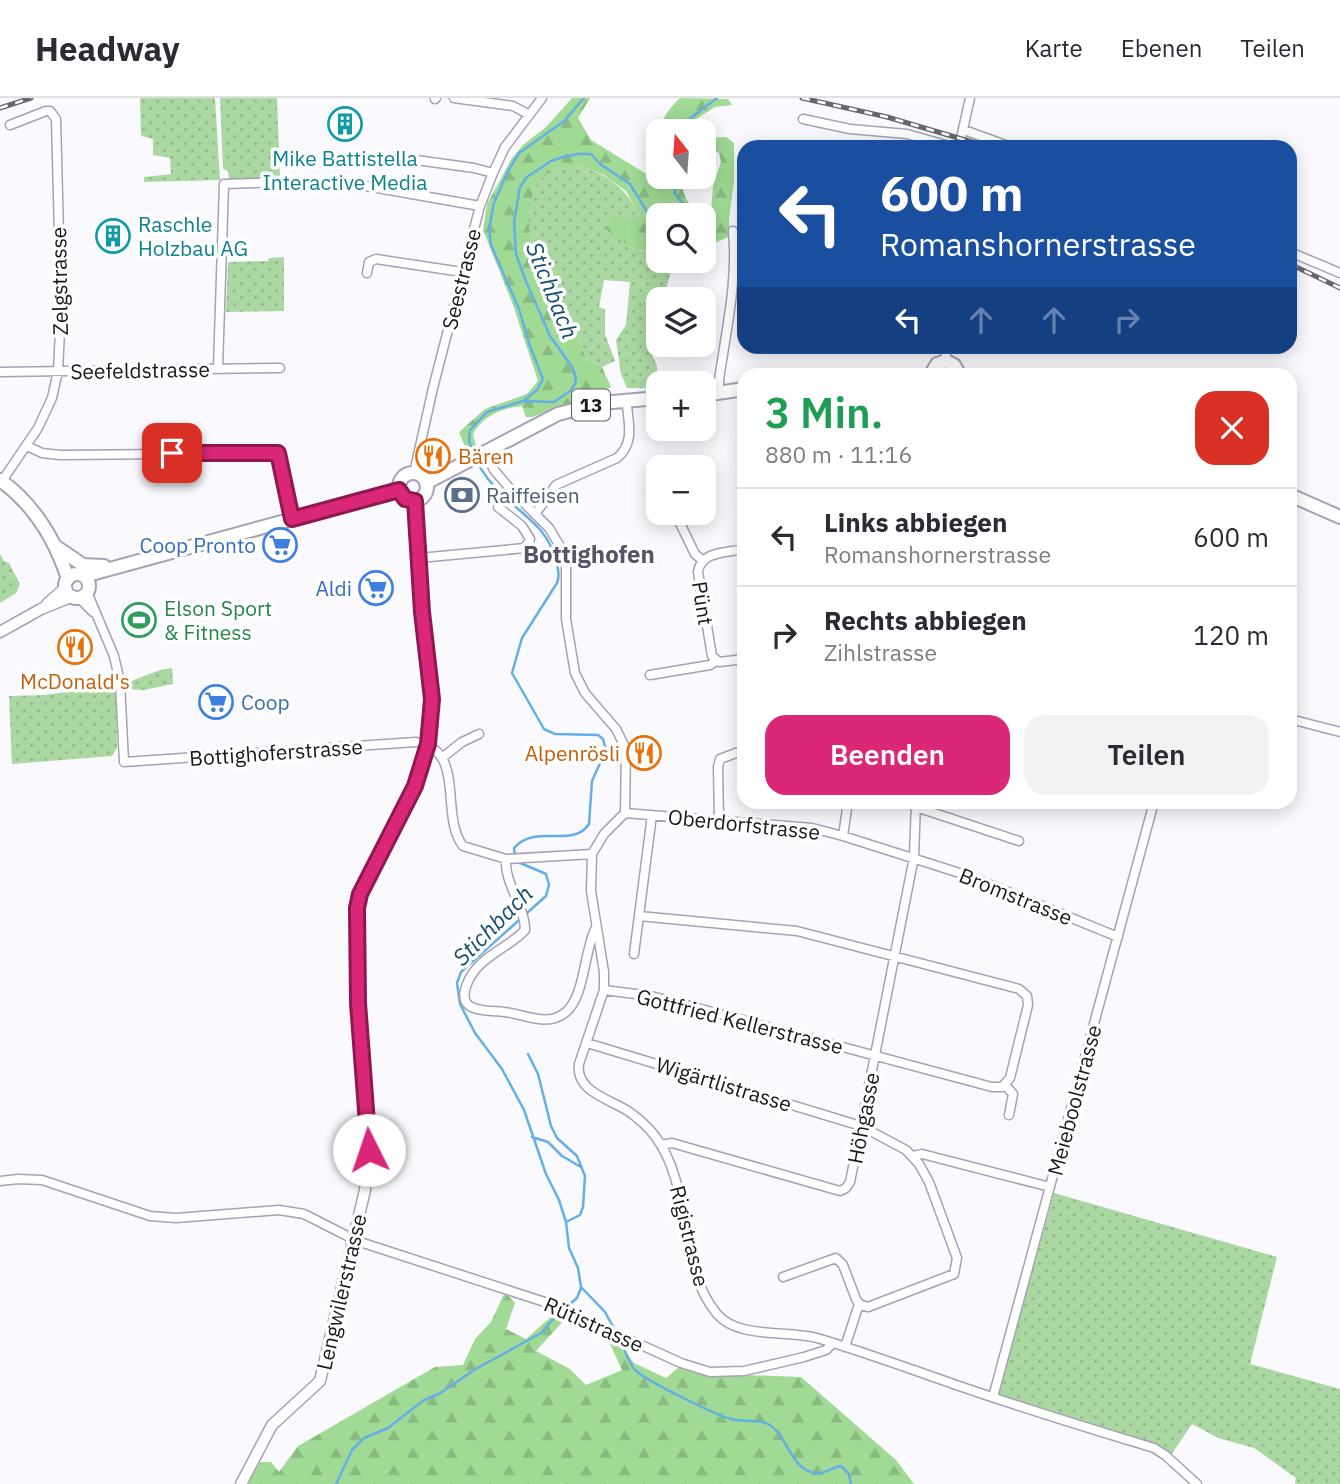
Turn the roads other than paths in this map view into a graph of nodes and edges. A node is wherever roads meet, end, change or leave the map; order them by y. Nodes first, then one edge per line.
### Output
1 (454, 98) edge
2 (542, 98) edge
3 (970, 98) edge
4 (528, 114) junction
5 (803, 119) dead end
6 (10, 125) dead end
7 (964, 130) junction
8 (928, 140) edge
9 (961, 140) edge
10 (992, 140) edge
11 (409, 159) dead end
12 (492, 173) junction
13 (283, 183) dead end
14 (360, 185) dead end
15 (481, 206) junction
16 (733, 231) dead end
17 (1297, 255) edge
18 (462, 272) junction
19 (368, 273) dead end
20 (1340, 273) edge
21 (946, 354) edge
22 (946, 361) junction
23 (218, 368) junction
24 (280, 368) dead end
25 (935, 368) edge
26 (956, 368) edge
27 (58, 370) junction
28 (0, 372) edge
29 (737, 390) edge
30 (716, 393) edge
31 (719, 393) junction
32 (646, 400) edge
33 (646, 402) edge
34 (627, 406) junction
35 (528, 428) junction
36 (27, 446) junction
37 (479, 455) junction
38 (414, 473) junction
39 (1, 481) edge
40 (426, 483) junction
41 (399, 490) junction
42 (1297, 498) edge
43 (415, 501) junction
44 (498, 507) dead end
45 (536, 513) junction
46 (1340, 517) edge
47 (292, 519) junction
48 (681, 525) edge
49 (58, 551) junction
50 (737, 551) edge
51 (419, 558) junction
52 (702, 560) junction
53 (126, 565) junction
54 (78, 586) junction
55 (0, 632) edge
56 (737, 660) edge
57 (716, 661) junction
58 (650, 675) dead end
59 (1297, 721) edge
60 (1340, 733) edge
61 (479, 734) dead end
62 (428, 744) junction
63 (737, 752) edge
64 (443, 757) junction
65 (847, 809) edge
66 (916, 809) edge
67 (930, 809) edge
68 (1152, 809) edge
69 (625, 813) junction
70 (652, 815) junction
71 (719, 820) junction
72 (843, 836) junction
73 (1019, 841) dead end
74 (592, 854) junction
75 (914, 857) junction
76 (509, 859) junction
77 (639, 916) junction
78 (596, 926) junction
79 (1118, 937) junction
80 (634, 954) dead end
81 (894, 956) junction
82 (604, 990) junction
83 (587, 1043) junction
84 (875, 1056) junction
85 (1005, 1084) junction
86 (1009, 1115) dead end
87 (861, 1126) junction
88 (661, 1145) junction
89 (913, 1156) junction
90 (0, 1181) edge
91 (1050, 1187) junction
92 (354, 1239) junction
93 (783, 1277) dead end
94 (859, 1304) junction
95 (833, 1343) junction
96 (845, 1347) junction
97 (993, 1398) junction
98 (241, 1484) edge
99 (1197, 1484) edge

1 - 4 street
2 - 4 street, Seestrasse
3 - 7 street
4 - 12 street, Seestrasse
5 - 8 street
6 - 27 street, Zelgstrasse
7 - 9 street
7 - 10 street
11 - 12 street
12 - 15 street, Seestrasse
13 - 23 street
14 - 15 street
15 - 18 street, Seestrasse
16 - 31 street
17 - 20 street
18 - 19 street
18 - 38 street, Seestrasse
21 - 22 street
22 - 25 main road
22 - 26 main road
23 - 24 street, Seefeldstrasse
23 - 27 street, Seefeldstrasse
27 - 28 street, Seefeldstrasse
27 - 36 street, Zelgstrasse
29 - 31 main road
30 - 31 main road
32 - 35 main road, 13
33 - 34 main road, 13
34 - 35 main road, 13
34 - 45 street
35 - 37 main road, 13
36 - 39 street, Zelgstrasse
36 - 47 street
37 - 40 main road, 13
37 - 45 street
38 - 40 main road
38 - 41 main road
39 - 49 main road
40 - 43 main road
41 - 43 main road
41 - 47 main road
42 - 46 main road
43 - 51 street, Lengwilerstrasse
44 - 51 street
45 - 69 street
47 - 53 main road
48 - 52 street
49 - 53 main road
49 - 54 main road
50 - 52 street, Pünt
51 - 62 street, Lengwilerstrasse
52 - 57 street, Pünt
53 - 54 main road
54 - 55 street
54 - 62 street, Bottighoferstrasse
56 - 57 street
57 - 58 street
59 - 60 street
61 - 64 street
62 - 64 street
62 - 92 street, Lengwilerstrasse
63 - 71 street
64 - 76 street
65 - 72 street
66 - 75 street, Höhgasse
67 - 73 street
68 - 79 street, Meieboolstrasse
69 - 70 street, Oberdorfstrasse
69 - 74 street
70 - 71 street, Oberdorfstrasse
70 - 77 street
71 - 72 street, Oberdorfstrasse
72 - 75 street, Oberdorfstrasse
74 - 76 street
74 - 78 street, Rigistrasse
75 - 79 street, Bromstrasse
75 - 81 street, Höhgasse
76 - 78 street
77 - 80 street
77 - 81 street
78 - 82 street, Rigistrasse
79 - 91 street, Meieboolstrasse
81 - 84 street, Höhgasse
81 - 85 street
82 - 83 street, Rigistrasse
82 - 84 street, Gottfried Kellerstrasse
83 - 87 street, Wigärtlistrasse
83 - 88 street, Rigistrasse
84 - 85 street, Gottfried Kellerstrasse
84 - 87 street, Höhgasse
85 - 86 street
87 - 88 street, Höhgasse
87 - 89 street, Wigärtlistrasse
88 - 95 street, Rigistrasse
89 - 91 street
89 - 94 street
90 - 92 street, Rütistrasse
91 - 97 street, Meieboolstrasse
92 - 95 street, Rütistrasse
92 - 98 street, Lengwilerstrasse
93 - 94 street
94 - 96 street
95 - 96 street, Rigistrasse
96 - 97 street, Rigistrasse
97 - 99 street, Rigistrasse

